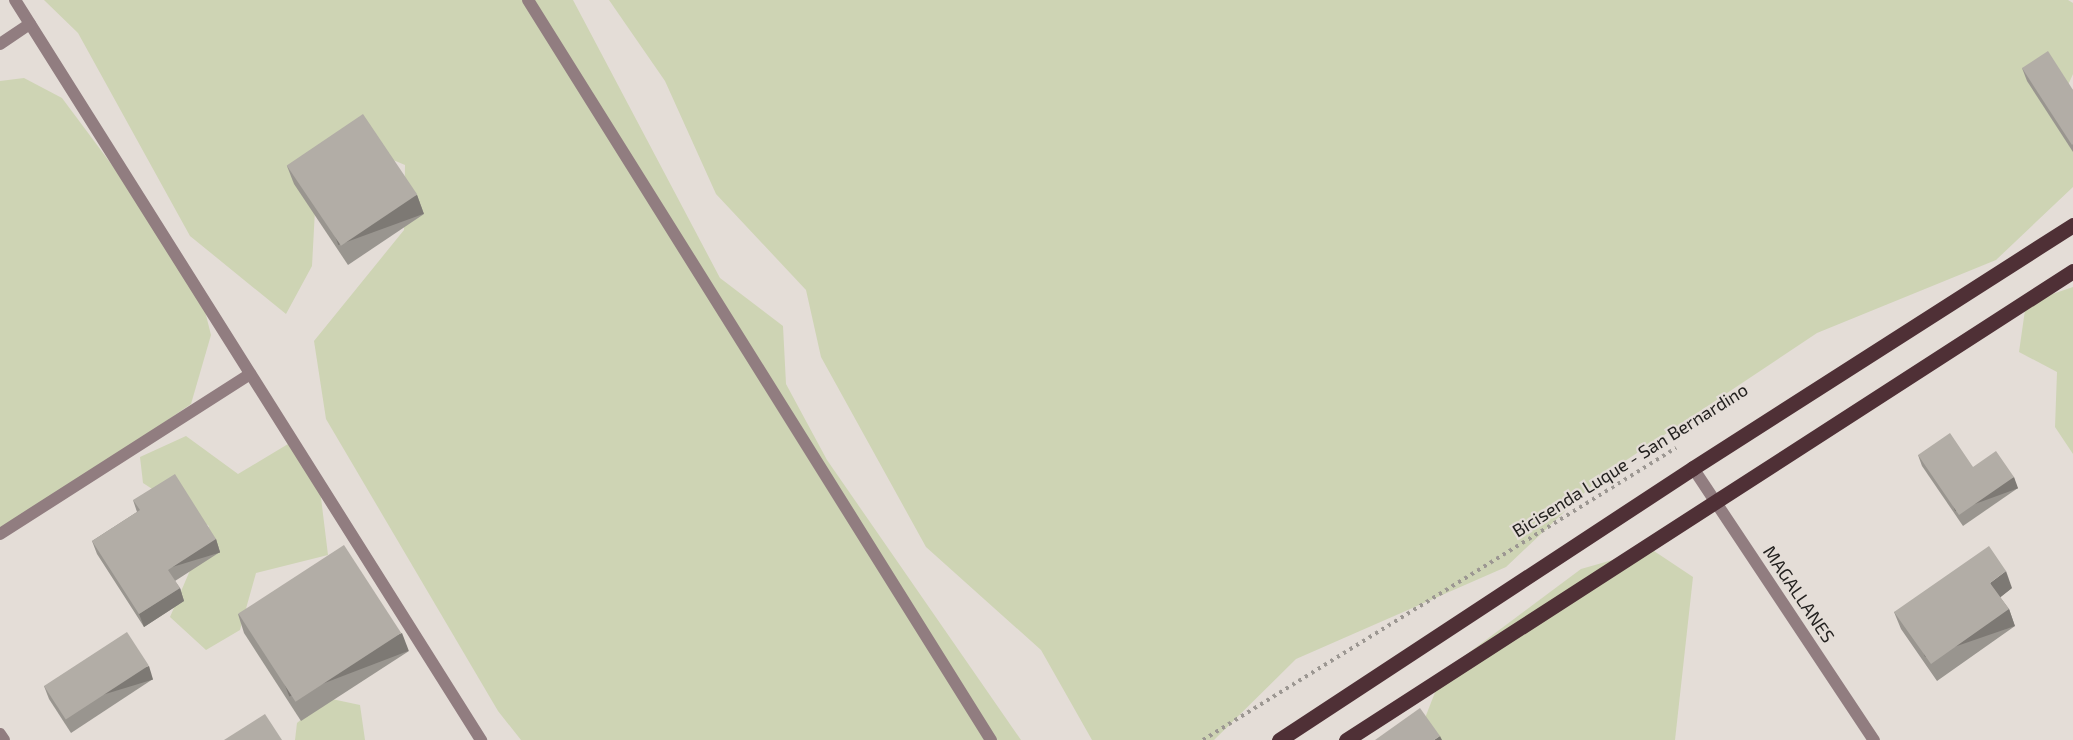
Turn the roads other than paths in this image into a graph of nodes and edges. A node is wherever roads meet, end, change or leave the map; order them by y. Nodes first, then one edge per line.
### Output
1 (15, 0) edge
2 (528, 0) edge
3 (30, 24) junction
4 (0, 44) edge
5 (2073, 225) edge
6 (2073, 271) edge
7 (250, 374) junction
8 (1694, 468) junction
9 (1716, 502) junction
10 (0, 534) edge
11 (0, 734) edge
12 (4, 740) edge
13 (481, 740) edge
14 (991, 740) edge
15 (1279, 740) edge
16 (1346, 740) edge
17 (1874, 740) edge

1 - 3 street
2 - 14 street
3 - 4 street
3 - 7 street
5 - 8 main road
6 - 9 main road
7 - 10 street
7 - 13 street
8 - 9 street, MAGALLANES
8 - 15 main road
9 - 16 main road
9 - 17 street, MAGALLANES
11 - 12 street

